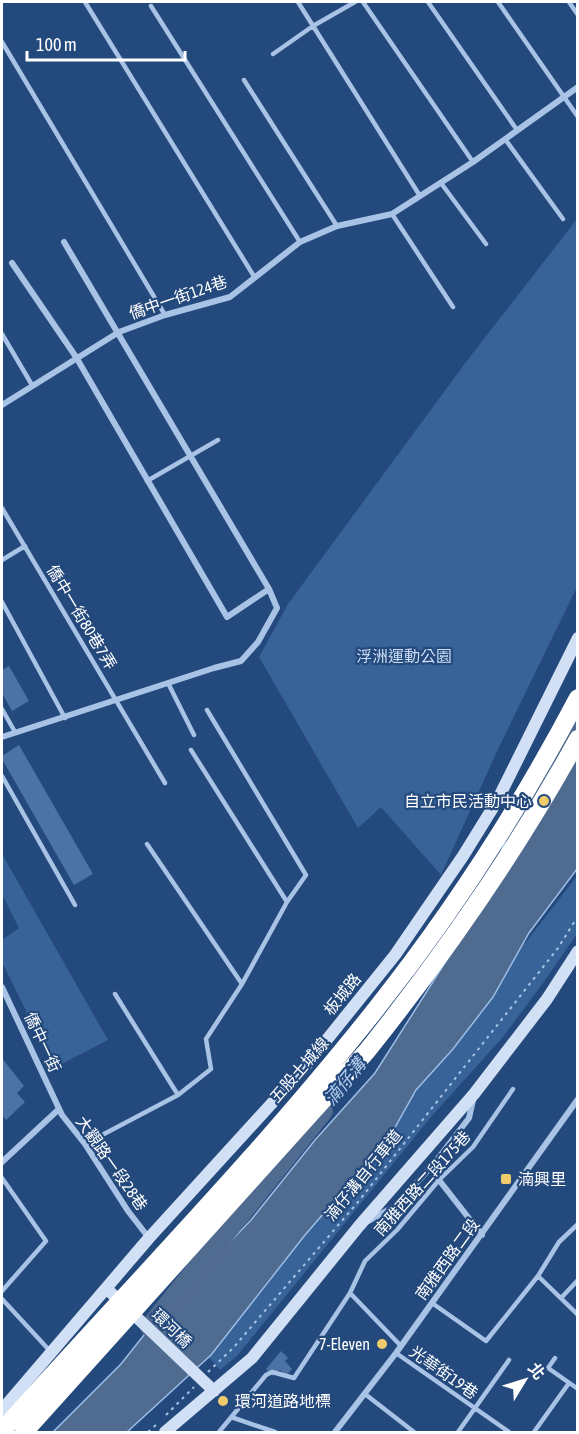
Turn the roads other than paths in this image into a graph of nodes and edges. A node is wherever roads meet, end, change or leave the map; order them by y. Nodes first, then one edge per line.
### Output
1 (85, 2) edge
2 (298, 2) edge
3 (355, 2) edge
4 (363, 2) edge
5 (428, 2) edge
6 (498, 2) edge
7 (569, 2) edge
8 (151, 6) dead end
9 (578, 15) edge
10 (313, 26) junction
11 (2, 42) edge
12 (273, 54) dead end
13 (244, 80) dead end
14 (578, 87) edge
15 (564, 97) junction
16 (578, 117) edge
17 (518, 130) junction
18 (505, 140) junction
19 (473, 162) junction
20 (441, 183) junction
21 (420, 196) junction
22 (392, 214) junction
23 (563, 219) dead end
24 (337, 226) junction
25 (64, 242) dead end
26 (300, 242) junction
27 (486, 244) dead end
28 (12, 263) dead end
29 (255, 278) junction
30 (453, 307) dead end
31 (165, 315) junction
32 (119, 332) junction
33 (2, 334) edge
34 (76, 357) junction
35 (32, 385) junction
36 (2, 405) edge
37 (218, 440) dead end
38 (190, 454) junction
39 (146, 481) junction
40 (2, 508) edge
41 (25, 546) junction
42 (2, 560) edge
43 (269, 590) junction
44 (2, 602) edge
45 (578, 638) edge
46 (168, 683) junction
47 (578, 698) edge
48 (118, 700) junction
49 (2, 709) edge
50 (207, 710) dead end
51 (66, 718) junction
52 (15, 732) junction
53 (194, 735) dead end
54 (2, 738) edge
55 (578, 739) edge
56 (191, 750) dead end
57 (2, 776) edge
58 (165, 783) dead end
59 (147, 844) dead end
60 (286, 902) junction
61 (75, 905) dead end
62 (578, 951) edge
63 (242, 984) junction
64 (2, 987) edge
65 (115, 994) dead end
66 (513, 1089) dead end
67 (474, 1094) junction
68 (178, 1095) junction
69 (577, 1100) edge
70 (59, 1109) junction
71 (85, 1144) junction
72 (2, 1162) edge
73 (432, 1166) junction
74 (2, 1178) edge
75 (439, 1180) junction
76 (578, 1224) edge
77 (359, 1226) junction
78 (482, 1234) junction
79 (149, 1238) junction
80 (538, 1276) junction
81 (578, 1280) edge
82 (107, 1288) junction
83 (2, 1291) edge
84 (350, 1293) junction
85 (561, 1298) junction
86 (2, 1299) edge
87 (432, 1303) junction
88 (578, 1315) edge
89 (401, 1346) junction
90 (50, 1351) junction
91 (396, 1353) junction
92 (555, 1358) dead end
93 (509, 1360) dead end
94 (569, 1383) junction
95 (578, 1389) edge
96 (214, 1391) junction
97 (365, 1394) junction
98 (474, 1409) junction
99 (2, 1410) edge
100 (231, 1417) junction
101 (2, 1431) edge
102 (24, 1432) edge
103 (165, 1432) edge
104 (219, 1432) edge
105 (275, 1432) edge
106 (335, 1432) edge
107 (414, 1432) edge
108 (458, 1432) edge
109 (508, 1432) edge
110 (534, 1432) edge

1 - 29 lane
2 - 10 lane
3 - 10 lane
4 - 19 lane
5 - 17 lane
6 - 15 lane
7 - 9 lane
8 - 26 lane
10 - 12 lane
10 - 21 lane
11 - 31 lane
13 - 24 lane
14 - 15 street, 僑中一街124巷
15 - 16 lane
15 - 17 street, 僑中一街124巷
17 - 18 street, 僑中一街124巷
18 - 19 street, 僑中一街124巷
18 - 23 lane
19 - 20 street, 僑中一街124巷
20 - 21 street, 僑中一街124巷
20 - 27 lane
21 - 22 street, 僑中一街124巷
22 - 24 street, 僑中一街124巷
22 - 30 lane
24 - 26 street, 僑中一街124巷
25 - 32 street
26 - 29 street, 僑中一街124巷
28 - 34 street
29 - 31 street, 僑中一街124巷
31 - 32 street, 僑中一街124巷
32 - 34 street, 僑中一街124巷
32 - 38 street
33 - 35 lane
34 - 35 street, 僑中一街124巷
34 - 39 street
35 - 36 street, 僑中一街124巷
37 - 38 lane
38 - 39 lane
38 - 43 street
39 - 43 street
40 - 41 lane, 僑中一街80巷7弄
41 - 42 lane
41 - 48 lane, 僑中一街80巷7弄
43 - 46 street
44 - 51 lane
45 - 79 street, 板城路
46 - 48 street
46 - 53 lane
47 - 101 highway, 五股土城線
48 - 51 street
48 - 58 lane, 僑中一街80巷7弄
49 - 52 lane
50 - 60 lane
51 - 52 street
52 - 54 street
55 - 102 highway
56 - 60 lane
57 - 61 lane
59 - 63 lane
60 - 63 lane
62 - 67 street
63 - 68 lane
64 - 70 street, 僑中一街
65 - 68 lane
66 - 75 lane, 南雅西路二段175巷
67 - 73 street
67 - 77 street
68 - 71 lane
69 - 78 street, 南雅西路二段
70 - 71 street, 大觀路一段28巷
70 - 72 street, 大觀路一段28巷
71 - 79 street, 大觀路一段28巷
73 - 75 street
73 - 77 street
74 - 83 lane
75 - 78 street
75 - 84 lane, 南雅西路二段175巷
76 - 80 lane
77 - 96 street
78 - 87 street, 南雅西路二段
79 - 82 street, 板城路
80 - 85 lane
80 - 87 lane
81 - 85 lane
82 - 90 street, 板城路
82 - 96 street, 環河橋
84 - 89 lane
84 - 100 lane, 南雅西路二段175巷
85 - 88 lane
86 - 90 lane
87 - 89 street, 南雅西路二段
89 - 91 street, 南雅西路二段
90 - 99 street, 板城路
91 - 97 street, 南雅西路二段
91 - 98 lane, 光華街19巷
92 - 94 lane
93 - 98 lane
94 - 95 lane
94 - 110 lane
96 - 103 street
97 - 106 street, 南雅西路二段
97 - 107 lane
98 - 108 lane
98 - 109 lane, 光華街19巷
100 - 104 lane
100 - 105 lane

